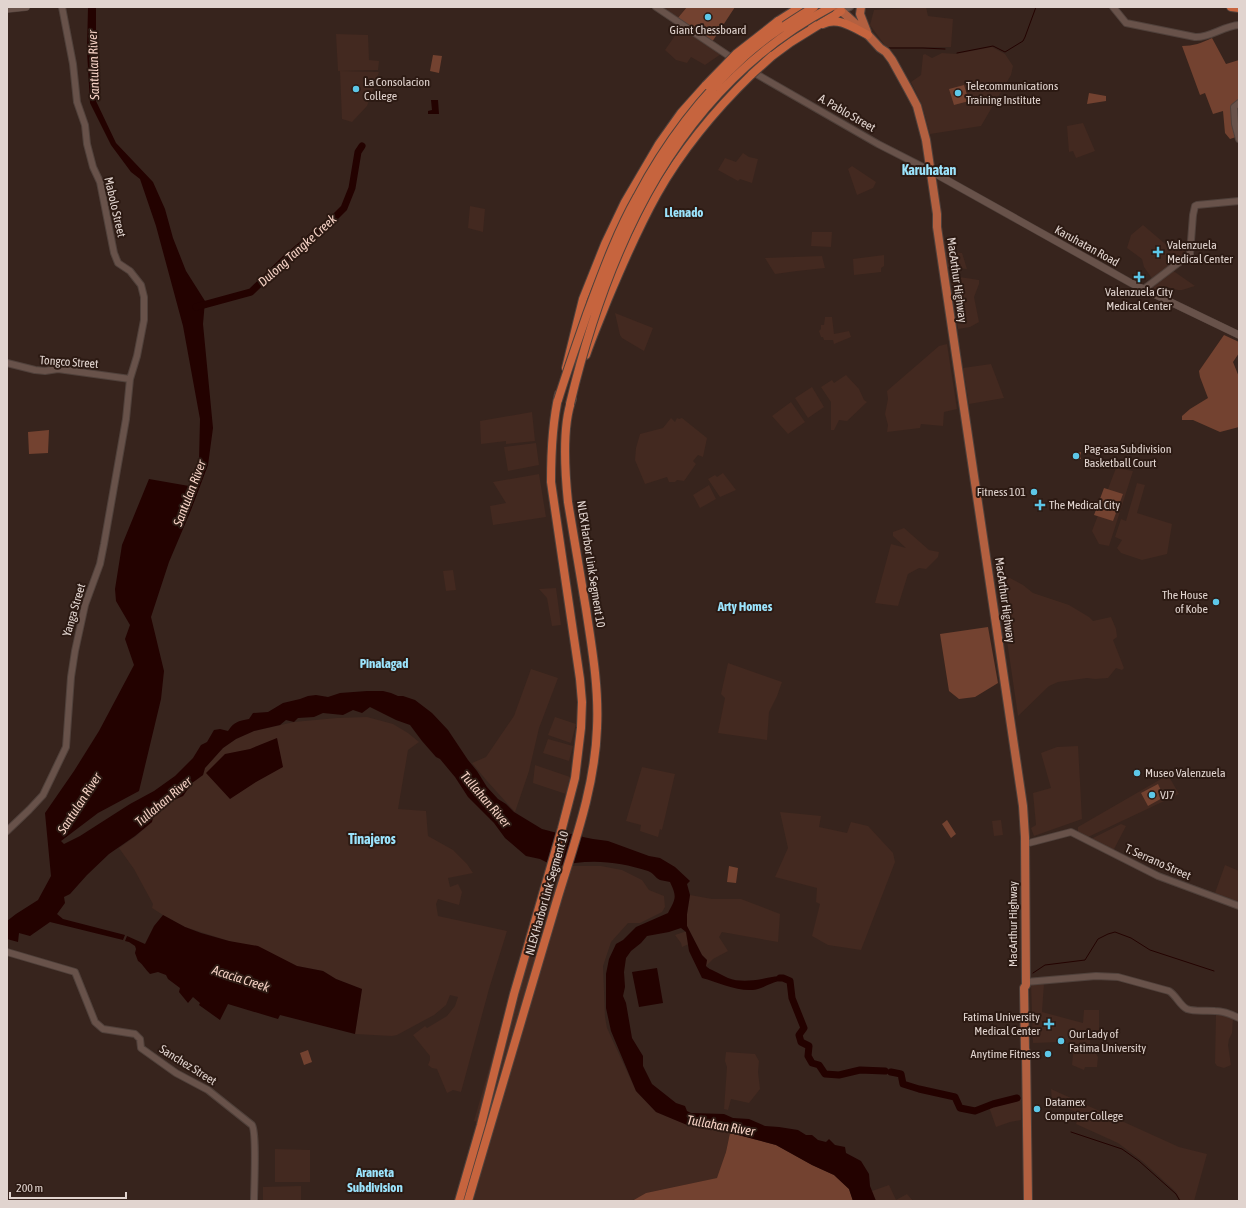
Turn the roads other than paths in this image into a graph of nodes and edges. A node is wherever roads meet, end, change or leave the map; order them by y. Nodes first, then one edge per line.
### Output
1 (26, 7) edge
2 (62, 7) edge
3 (656, 7) edge
4 (814, 7) edge
5 (831, 7) edge
6 (850, 7) edge
7 (861, 7) edge
8 (1113, 7) edge
9 (1232, 7) edge
10 (796, 8) edge
11 (1239, 8) edge
12 (7, 9) edge
13 (839, 9) edge
14 (1239, 25) edge
15 (809, 30) junction
16 (868, 35) junction
17 (729, 56) dead end
18 (758, 75) dead end
19 (1239, 103) edge
20 (1238, 131) edge
21 (1239, 139) edge
22 (929, 170) junction
23 (1239, 201) edge
24 (1144, 289) junction
25 (1239, 335) edge
26 (7, 363) edge
27 (130, 379) junction
28 (558, 400) junction
29 (570, 404) junction
30 (7, 831) edge
31 (1025, 844) junction
32 (1239, 906) edge
33 (7, 952) edge
34 (1026, 984) junction
35 (1239, 1018) edge
36 (254, 1201) edge
37 (460, 1201) edge
38 (468, 1201) edge
39 (1028, 1201) edge

1 - 12 main road
2 - 27 street, Mabolo Street
3 - 17 street
4 - 28 highway, NLEX Harbor Link Segment 10, bridge
5 - 29 highway, NLEX Harbor Link Segment 10, bridge
6 - 13 street
7 - 16 highway
8 - 14 street
9 - 11 highway
10 - 15 highway
10 - 28 highway, bridge
13 - 15 highway
13 - 16 highway, MacArthur Highway
15 - 16 highway
15 - 29 highway, bridge
16 - 22 highway, MacArthur Highway
18 - 22 street, A. Pablo Street
19 - 20 street
20 - 21 street
22 - 24 main road, Karuhatan Road
22 - 31 highway, MacArthur Highway
23 - 24 street
24 - 25 main road, Karuhatan Road
26 - 27 street, Tongco Street
27 - 30 street, Yanga Street
28 - 37 highway, NLEX Harbor Link Segment 10
29 - 38 highway, NLEX Harbor Link Segment 10
31 - 32 street, T. Serrano Street
31 - 34 highway, MacArthur Highway
33 - 36 street, Sanchez Street
34 - 35 street
34 - 39 highway, MacArthur Highway

